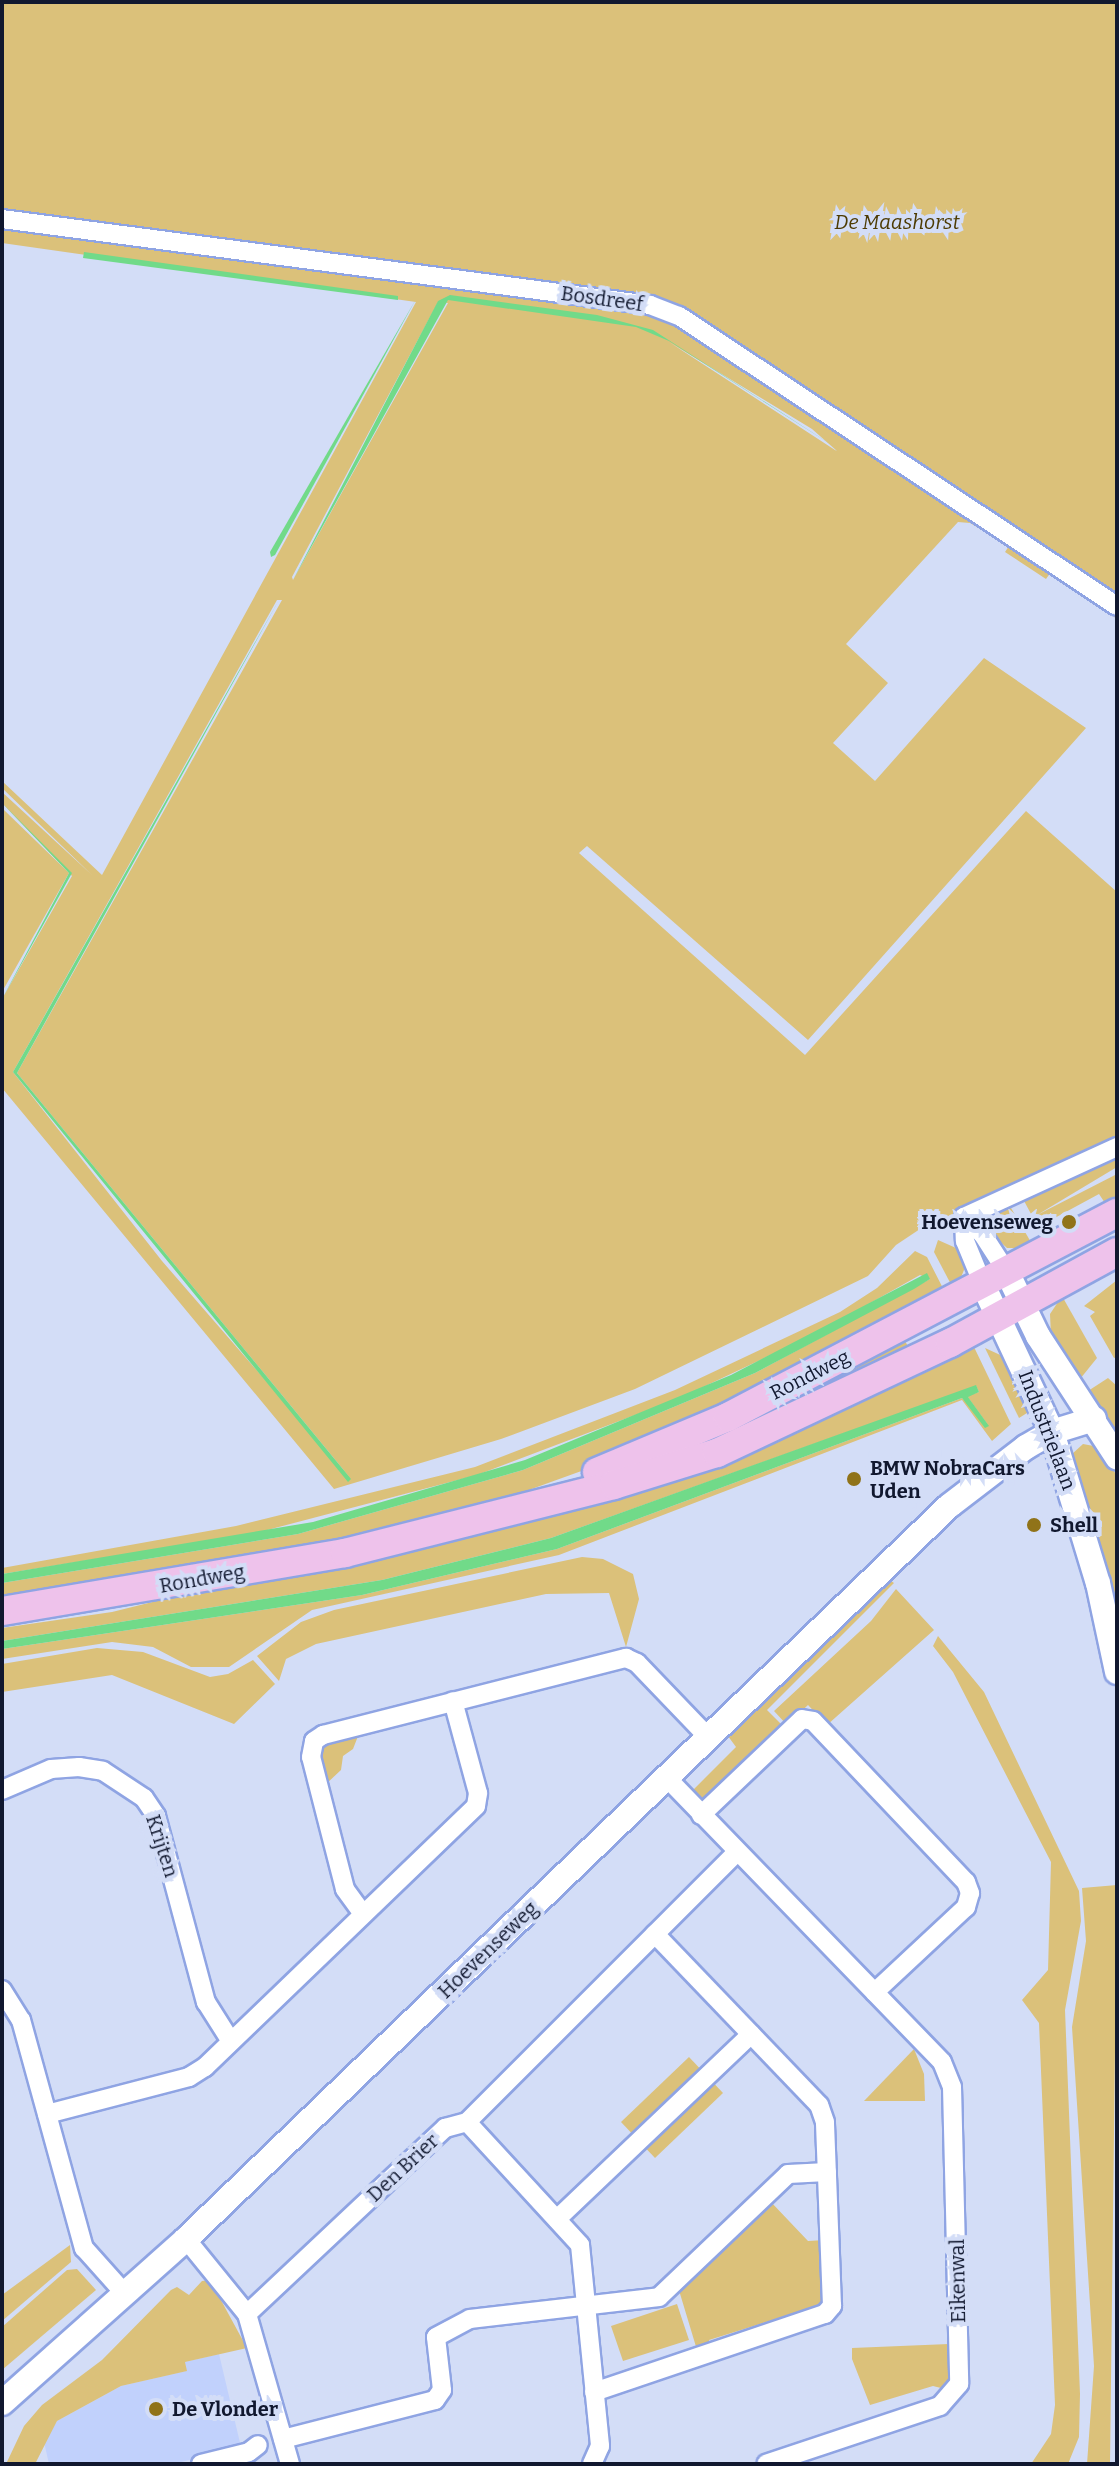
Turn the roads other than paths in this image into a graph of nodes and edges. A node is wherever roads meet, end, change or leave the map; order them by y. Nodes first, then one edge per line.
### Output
1 (2, 219) edge
2 (1117, 606) edge
3 (1117, 1147) edge
4 (1117, 1213) edge
5 (964, 1217) junction
6 (1117, 1252) edge
7 (996, 1280) junction
8 (1011, 1311) junction
9 (1094, 1419) junction
10 (1055, 1442) junction
11 (1117, 1457) edge
12 (493, 1515) junction
13 (2, 1611) edge
14 (1117, 1672) edge
15 (453, 1701) junction
16 (710, 1739) junction
17 (667, 1778) junction
18 (2, 1790) edge
19 (701, 1815) junction
20 (737, 1852) junction
21 (363, 1914) junction
22 (655, 1934) junction
23 (2, 1990) edge
24 (875, 1992) junction
25 (751, 2034) junction
26 (230, 2040) junction
27 (47, 2114) junction
28 (467, 2122) junction
29 (827, 2172) junction
30 (557, 2219) junction
31 (186, 2239) junction
32 (126, 2295) junction
33 (583, 2307) junction
34 (247, 2314) junction
35 (594, 2392) junction
36 (2, 2403) edge
37 (283, 2439) junction
38 (258, 2445) dead end
39 (201, 2464) edge
40 (290, 2464) edge
41 (592, 2464) edge
42 (766, 2464) edge

1 - 2 street, Bosdreef
3 - 5 street
4 - 7 main road, Rondweg
5 - 7 street
5 - 7 street
6 - 8 main road, Rondweg
7 - 8 street, Industrielaan
7 - 12 main road, Rondweg
8 - 9 street, Industrielaan
8 - 10 street, Industrielaan
8 - 12 main road, Rondweg
9 - 10 street, Hoevenseweg
9 - 11 street, Industrielaan
10 - 14 street, Industrielaan
10 - 16 street, Hoevenseweg
12 - 13 main road, Rondweg
15 - 16 street
15 - 21 street
15 - 21 street
16 - 17 street, Hoevenseweg
17 - 19 street, Eikenwal
17 - 31 street, Hoevenseweg
18 - 26 street, Krijten
19 - 20 street, Eikenwal
19 - 24 street
20 - 22 street
20 - 24 street, Eikenwal
21 - 26 street
22 - 25 street
22 - 28 street
23 - 27 street
24 - 42 street, Eikenwal
25 - 29 street
25 - 30 street
26 - 27 street
27 - 32 street
28 - 30 street
28 - 34 street, Den Brier
29 - 33 street
29 - 35 street
30 - 33 street
31 - 32 street, Hoevenseweg
31 - 34 street
32 - 36 street, Hoevenseweg
33 - 35 street
33 - 37 street
34 - 37 street
35 - 41 street
37 - 40 street
38 - 39 street

